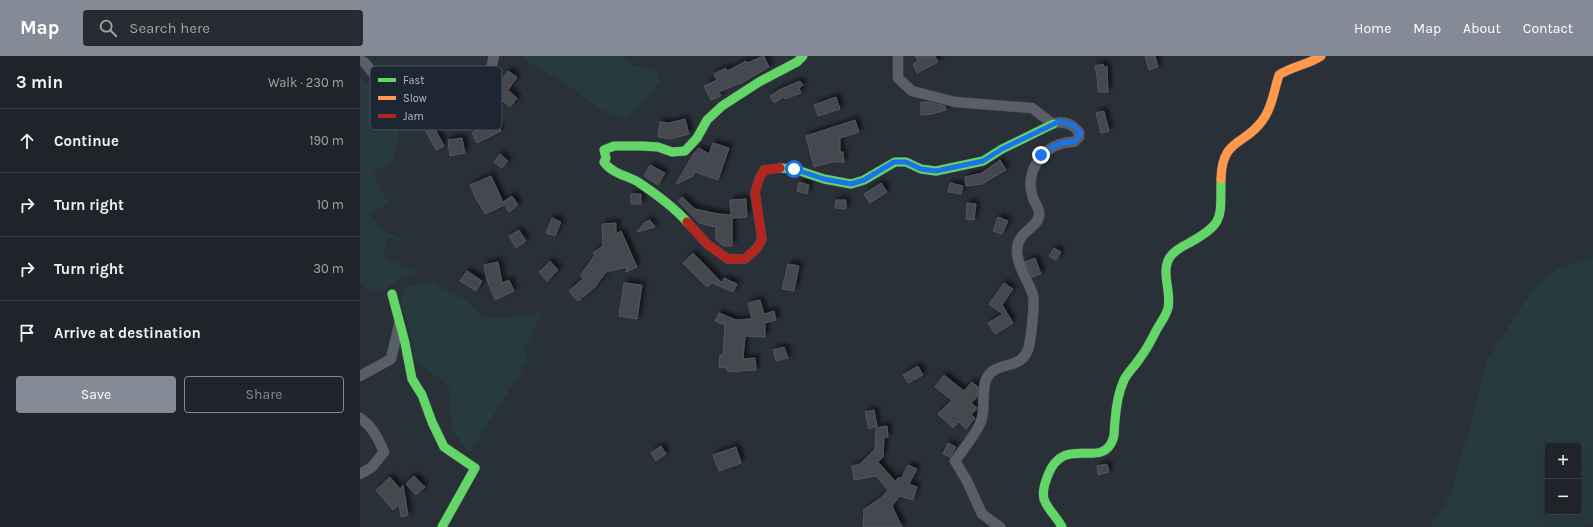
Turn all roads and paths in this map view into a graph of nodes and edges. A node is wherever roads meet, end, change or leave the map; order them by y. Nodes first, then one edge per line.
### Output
1 (494, 56) edge
2 (803, 56) edge
3 (898, 56) edge
4 (1321, 56) edge
5 (360, 60) edge
6 (492, 66) edge
7 (370, 69) edge
8 (1053, 124) junction
9 (392, 294) dead end
10 (399, 323) junction
11 (360, 376) edge
12 (360, 418) edge
13 (360, 474) edge
14 (442, 527) edge
15 (1000, 527) edge
16 (1062, 527) edge

1 - 6 street
2 - 8 street
3 - 8 street
4 - 16 street
5 - 7 street
8 - 15 street
9 - 10 street
10 - 11 street
10 - 14 street
12 - 13 street

